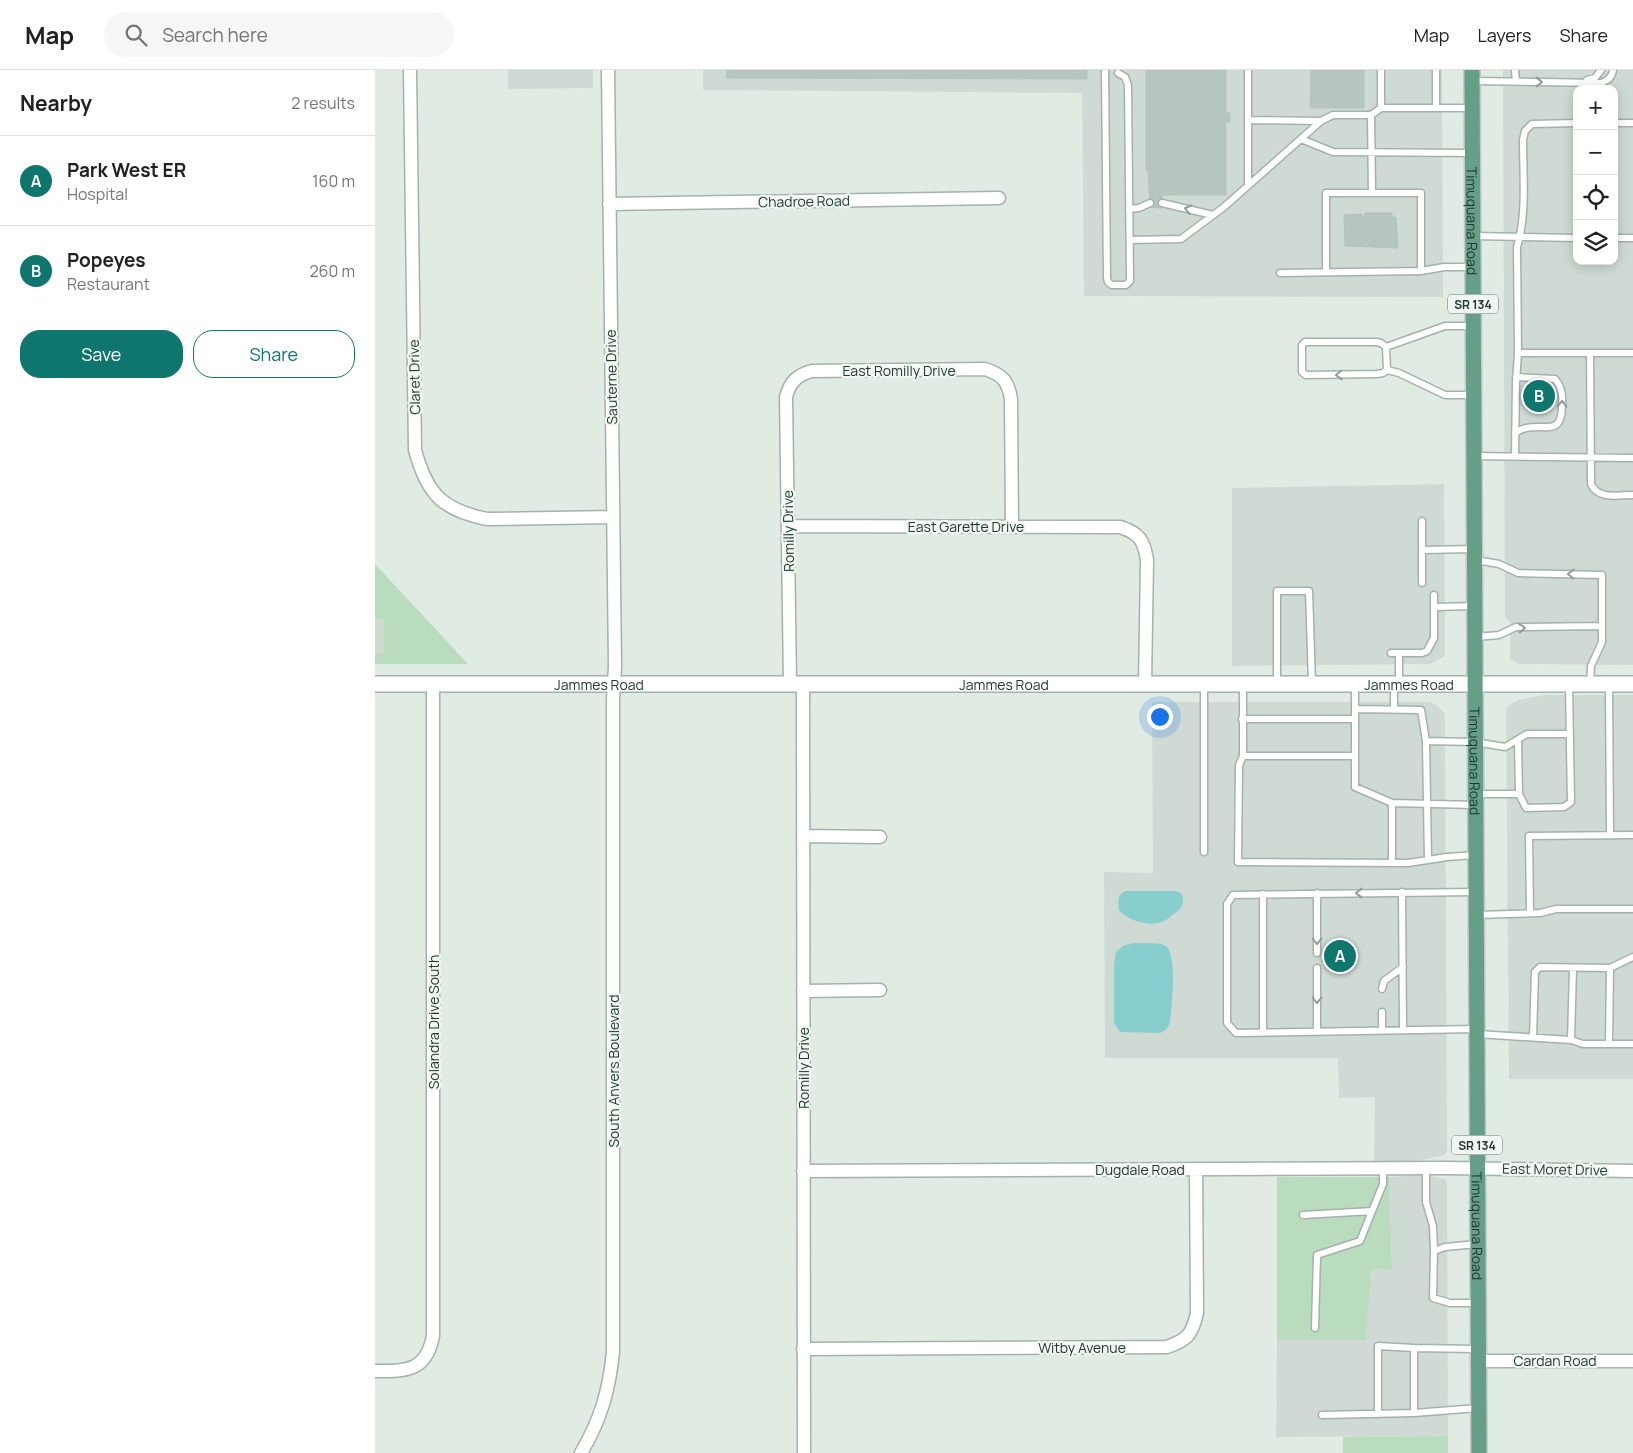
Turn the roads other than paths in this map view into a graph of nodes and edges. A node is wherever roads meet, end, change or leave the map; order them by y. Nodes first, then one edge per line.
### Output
1 (410, 70) edge
2 (607, 70) edge
3 (1105, 70) edge
4 (1248, 70) edge
5 (1381, 70) edge
6 (1436, 70) edge
7 (1515, 70) edge
8 (1601, 70) edge
9 (1613, 70) edge
10 (1117, 74) dead end
11 (1472, 76) edge
12 (1516, 82) junction
13 (1581, 82) junction
14 (1381, 108) junction
15 (1436, 108) junction
16 (1472, 108) junction
17 (1371, 115) junction
18 (1248, 120) junction
19 (1321, 121) junction
20 (1618, 123) edge
21 (1633, 123) edge
22 (1573, 124) edge
23 (1301, 139) junction
24 (1371, 152) junction
25 (1473, 153) junction
26 (1248, 185) junction
27 (1372, 193) junction
28 (999, 198) dead end
29 (1150, 203) dead end
30 (1162, 203) dead end
31 (609, 204) junction
32 (1129, 210) junction
33 (1213, 215) junction
34 (1520, 235) junction
35 (1473, 236) junction
36 (1573, 238) edge
37 (1618, 238) edge
38 (1633, 238) edge
39 (1130, 240) junction
40 (1473, 267) junction
41 (1421, 271) junction
42 (1327, 272) junction
43 (1280, 273) dead end
44 (1473, 326) junction
45 (1386, 347) junction
46 (1590, 352) junction
47 (1519, 353) junction
48 (1633, 353) edge
49 (1387, 370) junction
50 (1516, 378) junction
51 (793, 380) joint
52 (1474, 395) junction
53 (1515, 433) junction
54 (1474, 456) junction
55 (1515, 457) junction
56 (1591, 458) junction
57 (1633, 458) edge
58 (1633, 495) edge
59 (613, 517) junction
60 (1422, 521) dead end
61 (788, 526) junction
62 (1012, 527) junction
63 (1422, 550) junction
64 (1474, 555) junction
65 (1423, 583) dead end
66 (1434, 594) dead end
67 (1475, 606) junction
68 (1434, 607) junction
69 (1602, 626) junction
70 (1475, 638) junction
71 (1391, 653) dead end
72 (1399, 653) junction
73 (614, 683) junction
74 (796, 683) junction
75 (1475, 683) junction
76 (375, 684) edge
77 (433, 684) junction
78 (1145, 684) junction
79 (1204, 684) junction
80 (1243, 684) junction
81 (1277, 684) junction
82 (1312, 684) junction
83 (1355, 684) junction
84 (1396, 684) junction
85 (1569, 684) junction
86 (1590, 684) junction
87 (1609, 684) junction
88 (1633, 684) edge
89 (1355, 710) junction
90 (1393, 710) junction
91 (1242, 719) junction
92 (1355, 719) junction
93 (1570, 734) junction
94 (1518, 740) junction
95 (1426, 741) junction
96 (1475, 742) junction
97 (1243, 756) junction
98 (1354, 756) junction
99 (1519, 794) junction
100 (1475, 799) junction
101 (1392, 803) junction
102 (1427, 804) junction
103 (1610, 835) junction
104 (1633, 835) edge
105 (803, 836) junction
106 (880, 837) dead end
107 (1204, 852) dead end
108 (1475, 855) junction
109 (1428, 860) junction
110 (1392, 863) junction
111 (1401, 892) junction
112 (1476, 892) junction
113 (1317, 893) junction
114 (1263, 894) junction
115 (1633, 909) edge
116 (1530, 913) junction
117 (1476, 915) junction
118 (1317, 954) dead end
119 (1633, 957) edge
120 (1403, 967) junction
121 (1317, 968) dead end
122 (1573, 968) junction
123 (1610, 968) junction
124 (1382, 988) dead end
125 (880, 990) dead end
126 (803, 991) junction
127 (1382, 1012) dead end
128 (1382, 1030) junction
129 (1403, 1030) junction
130 (1317, 1031) junction
131 (1476, 1031) junction
132 (1263, 1032) junction
133 (1533, 1037) junction
134 (1571, 1040) junction
135 (1609, 1044) junction
136 (1633, 1044) edge
137 (1383, 1168) junction
138 (1426, 1168) junction
139 (1477, 1168) junction
140 (1196, 1169) junction
141 (1633, 1170) edge
142 (803, 1171) junction
143 (1372, 1211) junction
144 (1303, 1215) dead end
145 (1477, 1244) junction
146 (1434, 1251) junction
147 (1477, 1303) junction
148 (1315, 1328) dead end
149 (1414, 1348) junction
150 (803, 1349) junction
151 (1478, 1355) junction
152 (1633, 1361) edge
153 (375, 1371) edge
154 (1478, 1408) junction
155 (1414, 1413) junction
156 (1378, 1414) junction
157 (1322, 1415) dead end
158 (581, 1453) edge
159 (804, 1453) edge
160 (1479, 1453) edge

1 - 59 street, Claret Drive
2 - 31 street, Sauterne Drive
3 - 39 lane
4 - 18 lane
5 - 14 lane
6 - 15 lane
7 - 12 lane
8 - 13 lane
9 - 13 lane
10 - 32 lane
11 - 12 lane
11 - 16 main road, Timuquana Road / SR 134
12 -> 13 lane
14 - 15 lane
14 - 17 lane
15 - 16 lane
16 - 25 main road, Timuquana Road / SR 134
17 - 19 lane
17 - 24 lane
18 - 19 lane
18 - 26 lane
19 - 23 lane
20 - 21 lane
22 - 34 lane
23 - 24 lane
23 - 26 lane
24 - 25 lane
24 - 27 lane
25 - 35 main road, Timuquana Road / SR 134
26 - 33 lane
27 - 41 lane
27 - 42 lane
28 - 31 street, Chadroe Road
29 - 32 lane
33 -> 30 lane
31 - 59 street, Sauterne Drive
32 - 39 lane
33 - 39 lane
34 - 35 lane
34 - 36 lane
34 - 47 lane
35 - 40 main road, Timuquana Road / SR 134
37 - 38 lane
40 - 41 lane
40 - 44 main road, Timuquana Road / SR 134
41 - 42 lane
42 - 43 lane
44 - 45 lane
44 - 52 main road, Timuquana Road / SR 134
45 - 49 lane
49 -> 45 lane
46 - 47 lane
46 - 48 lane
46 - 56 lane
47 - 50 lane
49 - 52 lane
50 - 53 lane
53 -> 50 lane
51 - 61 street, Romilly Drive
51 - 62 street, East Romilly Drive
52 - 54 main road, Timuquana Road / SR 134
53 - 55 lane
54 - 55 lane
54 - 64 main road, Timuquana Road / SR 134
55 - 56 lane
56 - 57 lane
56 - 58 lane
59 - 73 street, Sauterne Drive
60 - 63 lane
61 - 62 street, East Garette Drive
61 - 74 street, Romilly Drive
62 - 78 street, East Garette Drive
63 - 64 lane
63 - 65 lane
64 - 67 main road, Timuquana Road / SR 134
69 -> 64 lane
66 - 68 lane
67 - 68 lane
67 - 70 main road, Timuquana Road / SR 134
68 - 72 lane
70 -> 69 lane
69 - 86 lane
70 - 75 main road, Timuquana Road / SR 134
71 - 72 lane
72 - 84 lane
73 - 74 street, Jammes Road
73 - 77 street, Jammes Road
73 - 158 street, South Anvers Boulevard
74 - 78 street, Jammes Road
74 - 105 street, Romilly Drive
75 - 84 street, Jammes Road
75 - 85 street, Jammes Road
75 - 96 main road, Timuquana Road / SR 134
76 - 77 street, Jammes Road
77 - 153 street, Solandra Drive South
78 - 79 street, Jammes Road
79 - 80 street, Jammes Road
79 - 107 lane
80 - 81 street, Jammes Road
80 - 91 lane
81 - 82 street, Jammes Road
81 - 82 lane
82 - 83 street, Jammes Road
83 - 84 street, Jammes Road
83 - 89 lane
84 - 90 lane
85 - 86 street, Jammes Road
85 - 93 lane
86 - 87 street, Jammes Road
87 - 88 street, Jammes Road
87 - 103 lane
89 - 90 lane
89 - 92 lane
90 - 95 lane
91 - 92 lane
91 - 97 lane
92 - 98 lane
93 - 94 lane
93 - 99 lane
94 - 96 lane
94 - 99 lane
95 - 96 lane
95 - 102 lane
96 - 100 main road, Timuquana Road / SR 134
97 - 98 lane
97 - 110 lane
98 - 101 lane
99 - 100 lane
100 - 102 lane
100 - 108 main road, Timuquana Road / SR 134
101 - 102 lane
101 - 110 lane
102 - 109 lane
103 - 104 lane
103 - 116 lane
105 - 106 street
105 - 126 street, Romilly Drive
108 - 109 lane
108 - 112 main road, Timuquana Road / SR 134
109 - 110 lane
111 - 112 lane
111 -> 113 lane
111 - 120 lane
112 - 117 main road, Timuquana Road / SR 134
113 - 114 lane
113 -> 118 lane
114 - 132 lane
114 - 132 lane
115 - 116 lane
116 - 117 lane
117 - 131 main road, Timuquana Road / SR 134
119 - 123 lane
120 - 124 lane
120 - 129 lane
121 -> 130 lane
122 - 123 lane
122 - 133 lane
122 - 134 lane
123 - 135 lane
125 - 126 street
126 - 142 street, Romilly Drive
127 - 128 lane
128 - 129 lane
128 - 130 lane
129 - 131 lane
130 - 132 lane
131 - 133 lane
131 - 139 main road, Timuquana Road / SR 134
133 - 134 lane
134 - 135 lane
135 - 136 lane
137 - 138 street, Dugdale Road
137 - 140 street, Dugdale Road
137 - 143 lane
138 - 139 street, Dugdale Road
138 - 146 lane
139 - 141 street, East Moret Drive
139 - 145 main road, Timuquana Road / SR 134
140 - 142 street, Dugdale Road
140 - 150 street, Witby Avenue
142 - 150 street, Romilly Drive
143 - 144 lane
143 - 148 lane
145 - 146 lane
145 - 147 main road, Timuquana Road / SR 134
146 - 147 lane
147 - 151 main road, Timuquana Road / SR 134
149 - 151 lane
149 - 155 lane
149 - 156 lane
150 - 159 street, Romilly Drive
151 - 152 street, Cardan Road
151 - 154 main road, Timuquana Road / SR 134
154 - 155 lane
154 - 160 main road, Timuquana Road / SR 134
155 - 156 lane
156 - 157 lane

